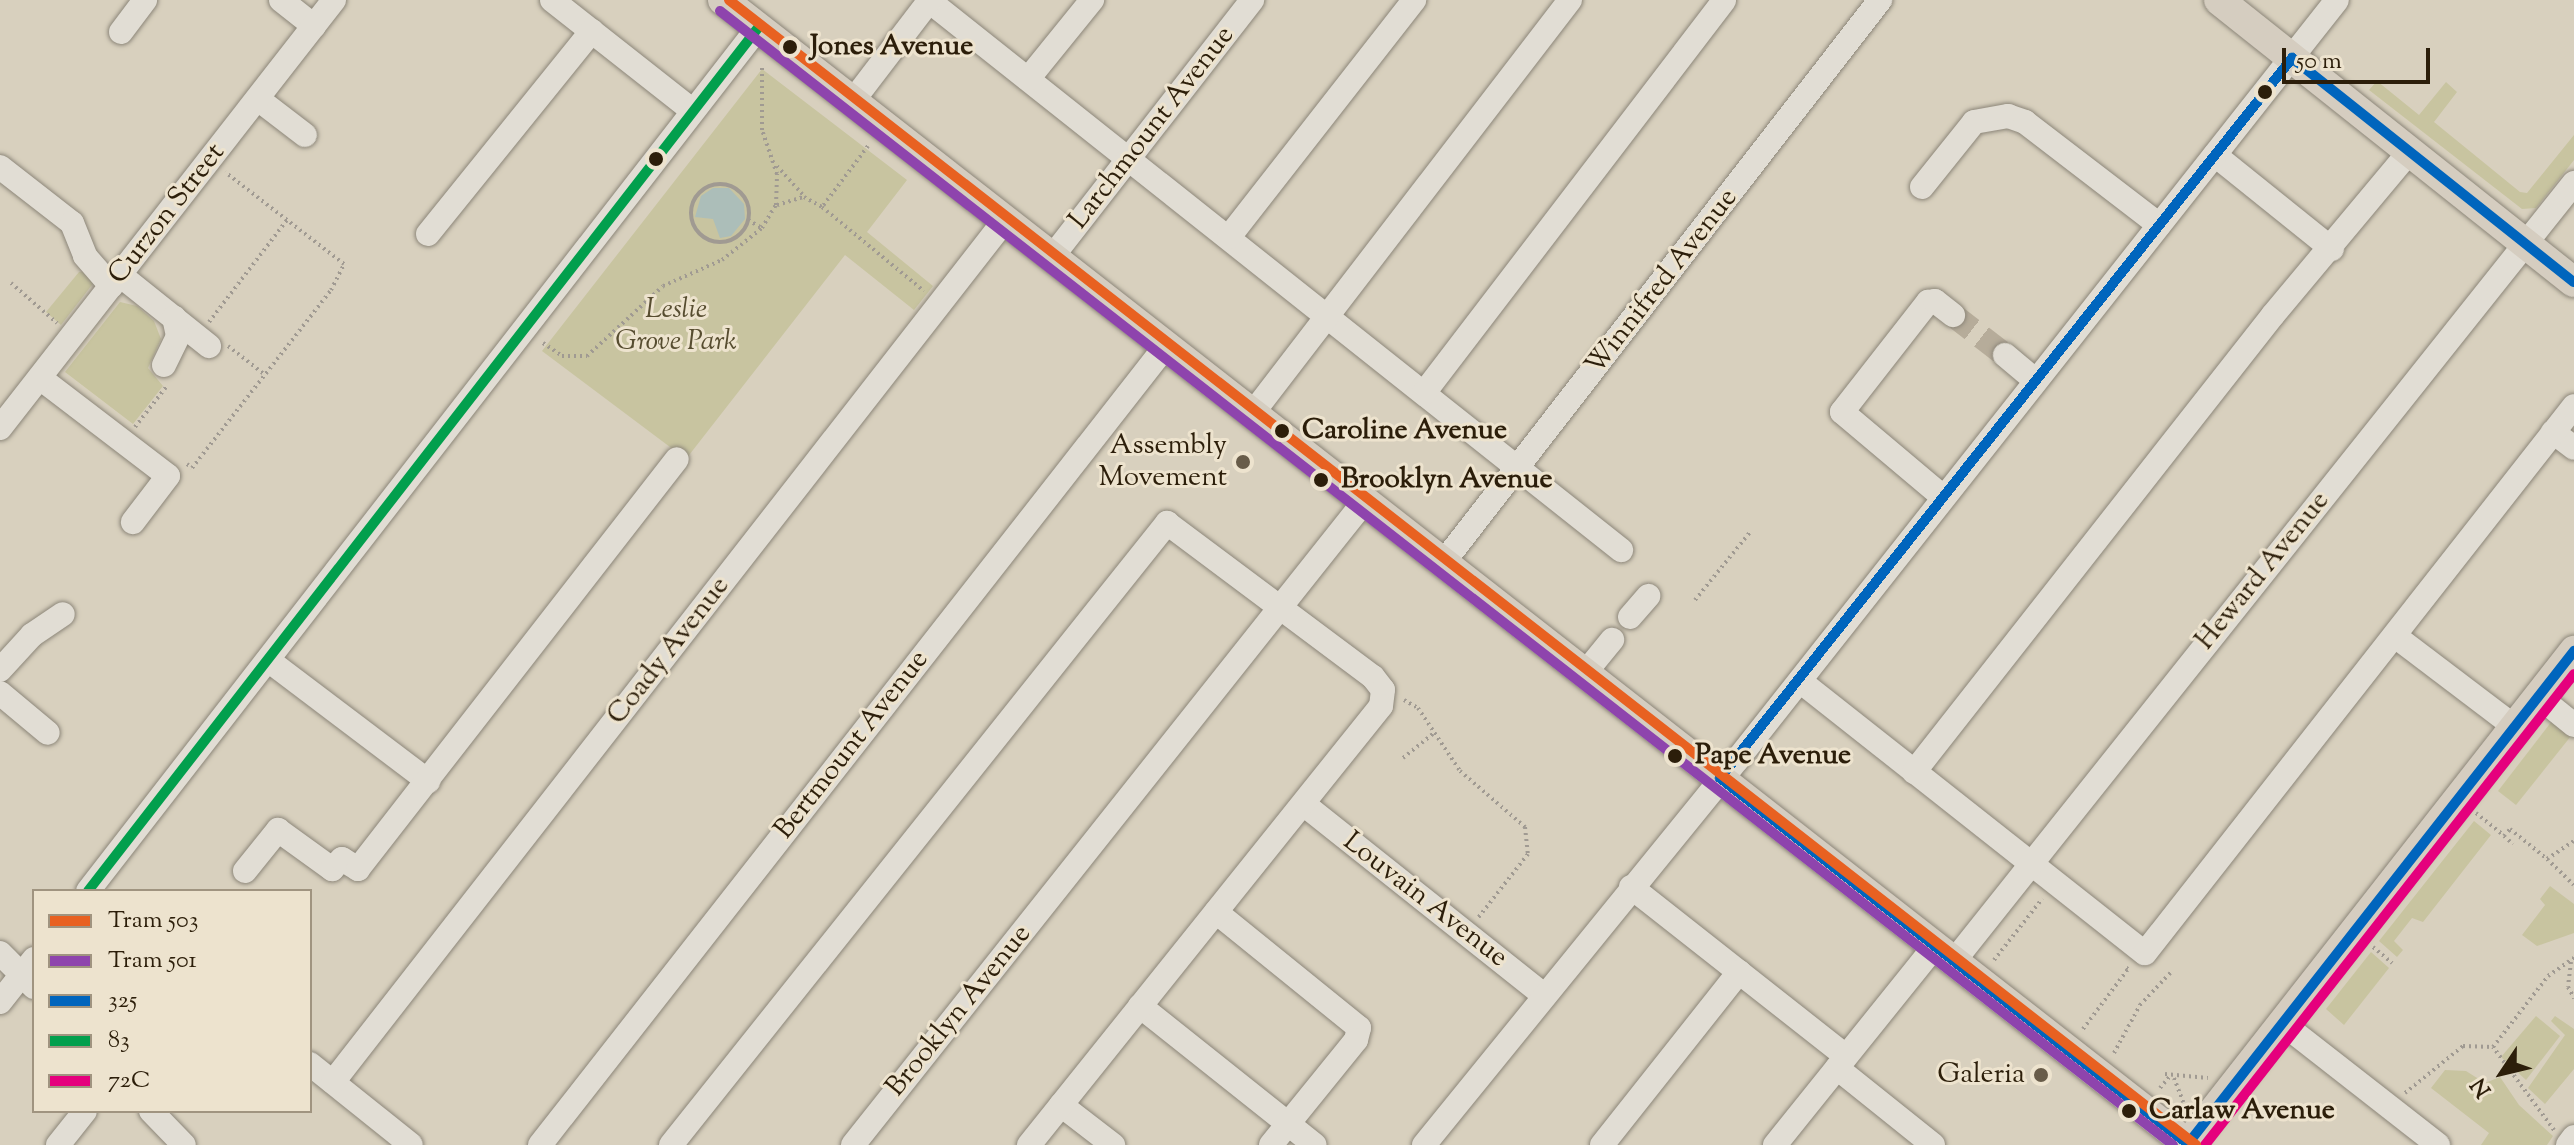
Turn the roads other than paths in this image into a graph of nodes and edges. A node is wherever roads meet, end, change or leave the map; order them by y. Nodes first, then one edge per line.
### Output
1 (145, 0) edge
2 (281, 0) edge
3 (334, 0) edge
4 (552, 0) edge
5 (723, 0) edge
6 (929, 0) edge
7 (1092, 0) edge
8 (1252, 0) edge
9 (1414, 0) edge
10 (1570, 0) edge
11 (1724, 0) edge
12 (1880, 0) edge
13 (2219, 0) edge
14 (2337, 0) edge
15 (314, 26) junction
16 (758, 28) junction
17 (592, 31) junction
18 (121, 32) dead end
19 (2292, 58) junction
20 (1028, 79) junction
21 (258, 99) junction
22 (852, 102) junction
23 (693, 111) junction
24 (305, 135) dead end
25 (2411, 150) junction
26 (2215, 155) junction
27 (1129, 160) junction
28 (0, 167) edge
29 (2574, 183) edge
30 (1922, 187) dead end
31 (1005, 220) junction
32 (2159, 225) junction
33 (428, 234) dead end
34 (1229, 237) junction
35 (2525, 243) junction
36 (2332, 249) junction
37 (1052, 257) junction
38 (116, 280) junction
39 (2574, 282) edge
40 (1953, 315) tunnel mouth
41 (1328, 316) junction
42 (174, 317) junction
43 (207, 336) road end
44 (1165, 347) junction
45 (2005, 355) tunnel mouth
46 (168, 372) road end
47 (40, 378) junction
48 (2035, 380) junction
49 (1424, 393) junction
50 (2574, 406) edge
51 (1252, 414) junction
52 (0, 428) edge
53 (2553, 432) junction
54 (2574, 448) edge
55 (677, 459) dead end
56 (1518, 467) junction
57 (1943, 497) junction
58 (1364, 502) junction
59 (133, 522) dead end
60 (1621, 550) dead end
61 (1443, 563) junction
62 (1648, 596) dead end
63 (1282, 606) junction
64 (63, 614) dead end
65 (1630, 617) dead end
66 (2395, 636) junction
67 (1612, 640) dead end
68 (2574, 651) edge
69 (268, 660) junction
70 (0, 670) edge
71 (1585, 673) junction
72 (1800, 681) junction
73 (0, 693) edge
74 (2538, 696) junction
75 (2574, 725) edge
76 (2515, 727) junction
77 (48, 733) dead end
78 (1914, 772) junction
79 (1720, 778) junction
80 (428, 781) junction
81 (1306, 806) junction
82 (2029, 862) junction
83 (245, 871) dead end
84 (1631, 887) junction
85 (91, 889) edge
86 (1216, 912) junction
87 (0, 953) edge
88 (1944, 953) junction
89 (1739, 972) junction
90 (30, 973) edge
91 (1544, 995) junction
92 (0, 1002) edge
93 (1140, 1006) junction
94 (2282, 1023) junction
95 (1841, 1062) junction
96 (312, 1066) edge
97 (333, 1082) junction
98 (1061, 1105) junction
99 (83, 1113) edge
100 (153, 1113) edge
101 (1289, 1123) junction
102 (58, 1145) edge
103 (184, 1145) edge
104 (411, 1145) edge
105 (540, 1145) edge
106 (671, 1145) edge
107 (853, 1145) edge
108 (1029, 1145) edge
109 (1113, 1145) edge
110 (1271, 1145) edge
111 (1315, 1145) edge
112 (1424, 1145) edge
113 (1602, 1145) edge
114 (1775, 1145) edge
115 (1933, 1145) edge
116 (2188, 1145) edge
117 (2438, 1145) edge

1 - 18 street
2 - 15 street
3 - 15 street, Curzon Street
4 - 17 street
5 - 16 main road
6 - 20 street
6 - 22 street
7 - 20 street
8 - 27 street, Larchmount Avenue
9 - 34 street
10 - 41 street
11 - 49 street
12 - 56 street, Winnifred Avenue
13 - 19 main road
14 - 19 street
15 - 21 street, Curzon Street
16 - 22 main road
16 - 23 street
17 - 23 street
17 - 33 street
19 - 25 main road
19 - 26 street
20 - 27 street
21 - 24 street
21 - 38 street, Curzon Street
22 - 31 main road
23 - 69 street
25 - 35 main road
25 - 36 street
26 - 32 street
26 - 36 street
27 - 34 street
27 - 37 street, Larchmount Avenue
28 - 38 street
29 - 35 street, Heward Avenue
30 - 32 street
31 - 37 main road
31 - 97 street, Coady Avenue
32 - 48 street
34 - 41 street
35 - 39 main road
35 - 82 street, Heward Avenue
36 - 78 street
37 - 44 main road
38 - 42 street
38 - 47 street, Curzon Street
40 - 57 street
41 - 49 street
41 - 51 street
42 - 43 street
42 - 46 street
44 - 51 main road
44 - 105 street, Bertmount Avenue
45 - 48 street
47 - 52 street, Curzon Street
47 - 59 street
48 - 57 street
49 - 56 street
50 - 53 street
51 - 58 main road
53 - 54 street
53 - 66 street
55 - 80 street
56 - 60 street
56 - 61 street, Winnifred Avenue
57 - 72 street
58 - 61 main road
58 - 63 street, Brooklyn Avenue
61 - 71 main road
62 - 65 street
63 - 81 street
63 - 106 street
63 - 107 street, Brooklyn Avenue
64 - 70 street
66 - 76 street
66 - 82 street
67 - 71 street
68 - 74 main road
69 - 80 street
69 - 85 street
71 - 79 main road
72 - 78 street
72 - 79 street
73 - 77 street
74 - 75 street
74 - 76 main road
76 - 94 main road
78 - 82 street
79 - 84 street
79 - 88 main road
80 - 83 street
81 - 86 street
81 - 91 street, Louvain Avenue
82 - 88 street, Heward Avenue
84 - 89 street
84 - 91 street
86 - 93 street
86 - 101 street
87 - 90 street
88 - 95 street, Heward Avenue
88 - 116 main road
89 - 95 street
89 - 113 street
90 - 92 street
91 - 112 street
93 - 98 street
93 - 101 street
94 - 116 main road
94 - 117 street
95 - 114 street, Heward Avenue
95 - 115 street
96 - 97 street
97 - 104 street
98 - 108 street
98 - 109 street
99 - 102 street
100 - 103 street
101 - 110 street
101 - 111 street

